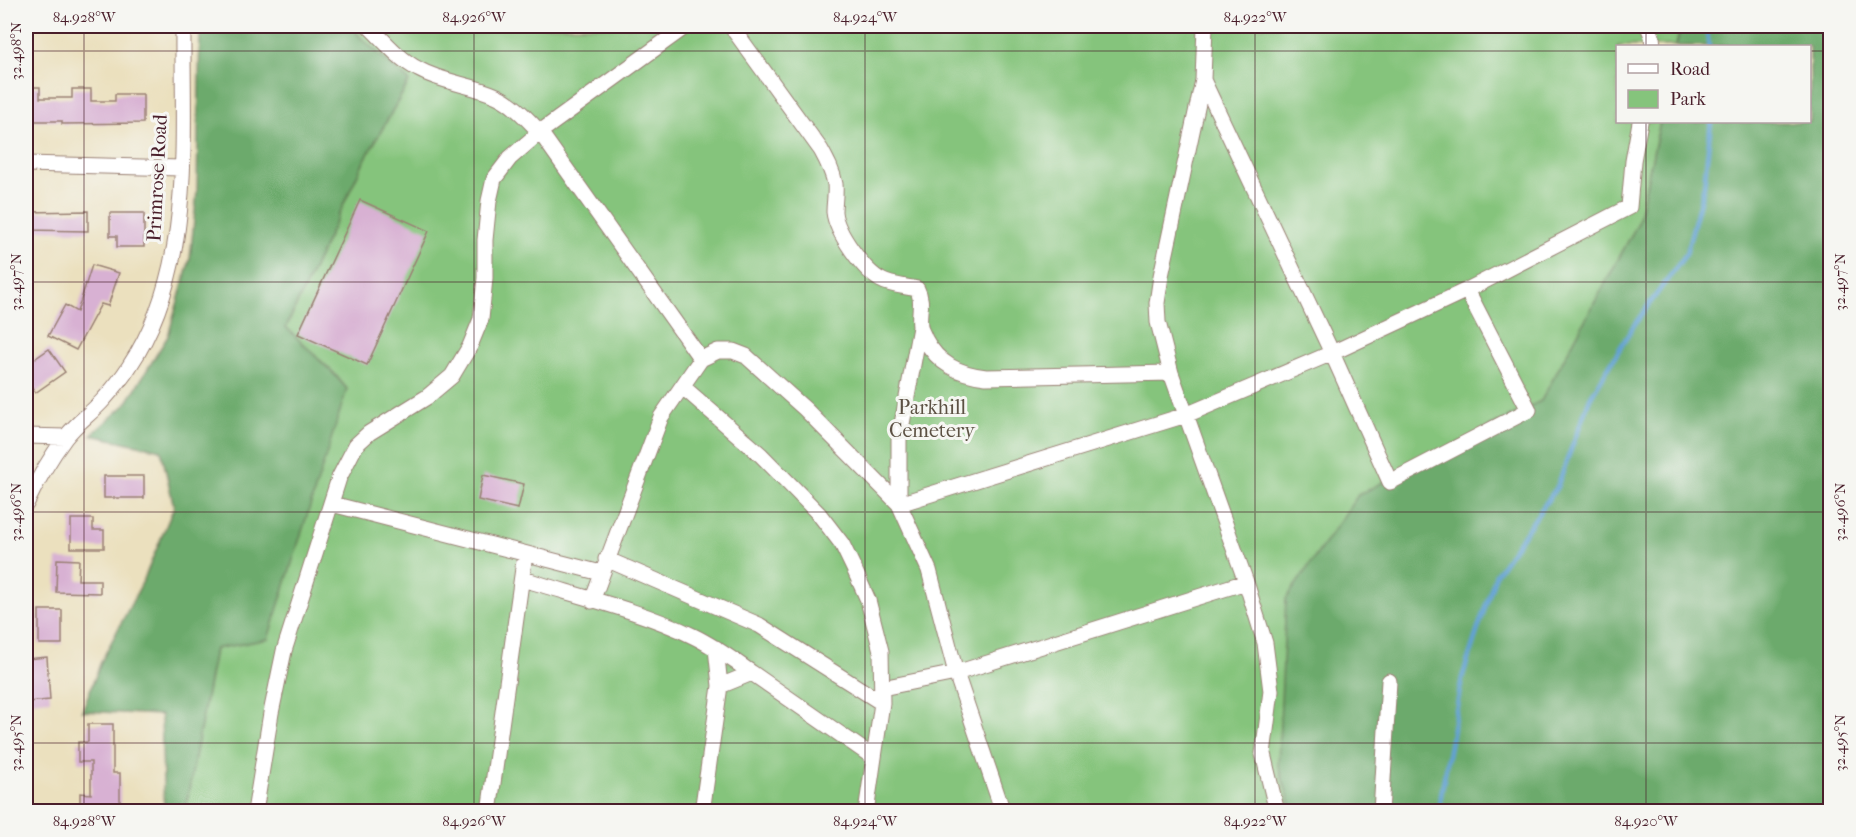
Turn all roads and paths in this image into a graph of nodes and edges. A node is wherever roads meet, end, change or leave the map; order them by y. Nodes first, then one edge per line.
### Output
1 (183, 26) edge
2 (369, 26) edge
3 (686, 26) edge
4 (731, 26) edge
5 (1204, 26) edge
6 (1648, 26) edge
7 (1653, 45) edge
8 (1203, 80) junction
9 (1640, 123) edge
10 (540, 132) junction
11 (26, 164) edge
12 (181, 168) junction
13 (1467, 290) junction
14 (920, 327) junction
15 (1332, 352) junction
16 (701, 358) junction
17 (1171, 373) junction
18 (683, 387) junction
19 (1186, 415) junction
20 (26, 436) edge
21 (65, 437) junction
22 (26, 504) edge
23 (332, 504) junction
24 (899, 504) junction
25 (525, 554) junction
26 (604, 566) junction
27 (523, 579) junction
28 (1246, 582) junction
29 (592, 601) junction
30 (716, 648) junction
31 (752, 673) junction
32 (956, 673) junction
33 (1389, 681) dead end
34 (720, 686) junction
35 (882, 695) junction
36 (873, 757) junction
37 (255, 812) edge
38 (489, 812) edge
39 (702, 812) edge
40 (866, 812) edge
41 (1004, 812) edge
42 (1277, 812) edge
43 (1381, 812) edge

1 - 12 street, Primrose Road
2 - 10 street
3 - 10 street
4 - 14 street
5 - 8 street
6 - 7 street
8 - 15 street
8 - 17 street
9 - 13 street
10 - 16 street
10 - 23 street
11 - 12 street
12 - 21 street, Primrose Road
13 - 15 street
13 - 15 street
14 - 17 street
14 - 24 street
15 - 19 street
16 - 18 street
16 - 24 street
17 - 19 street
18 - 26 street
18 - 35 street
19 - 24 street
19 - 28 street
20 - 21 street
21 - 22 street, Primrose Road
23 - 25 street
23 - 37 street
24 - 32 street
25 - 26 street
25 - 27 street
26 - 29 street
26 - 35 street
27 - 29 street
27 - 38 street
28 - 32 street
28 - 42 street
29 - 30 street
30 - 31 street
30 - 34 street
31 - 34 street
31 - 36 street
32 - 35 street
32 - 41 street
33 - 43 street
34 - 39 street
35 - 36 street
36 - 40 street

